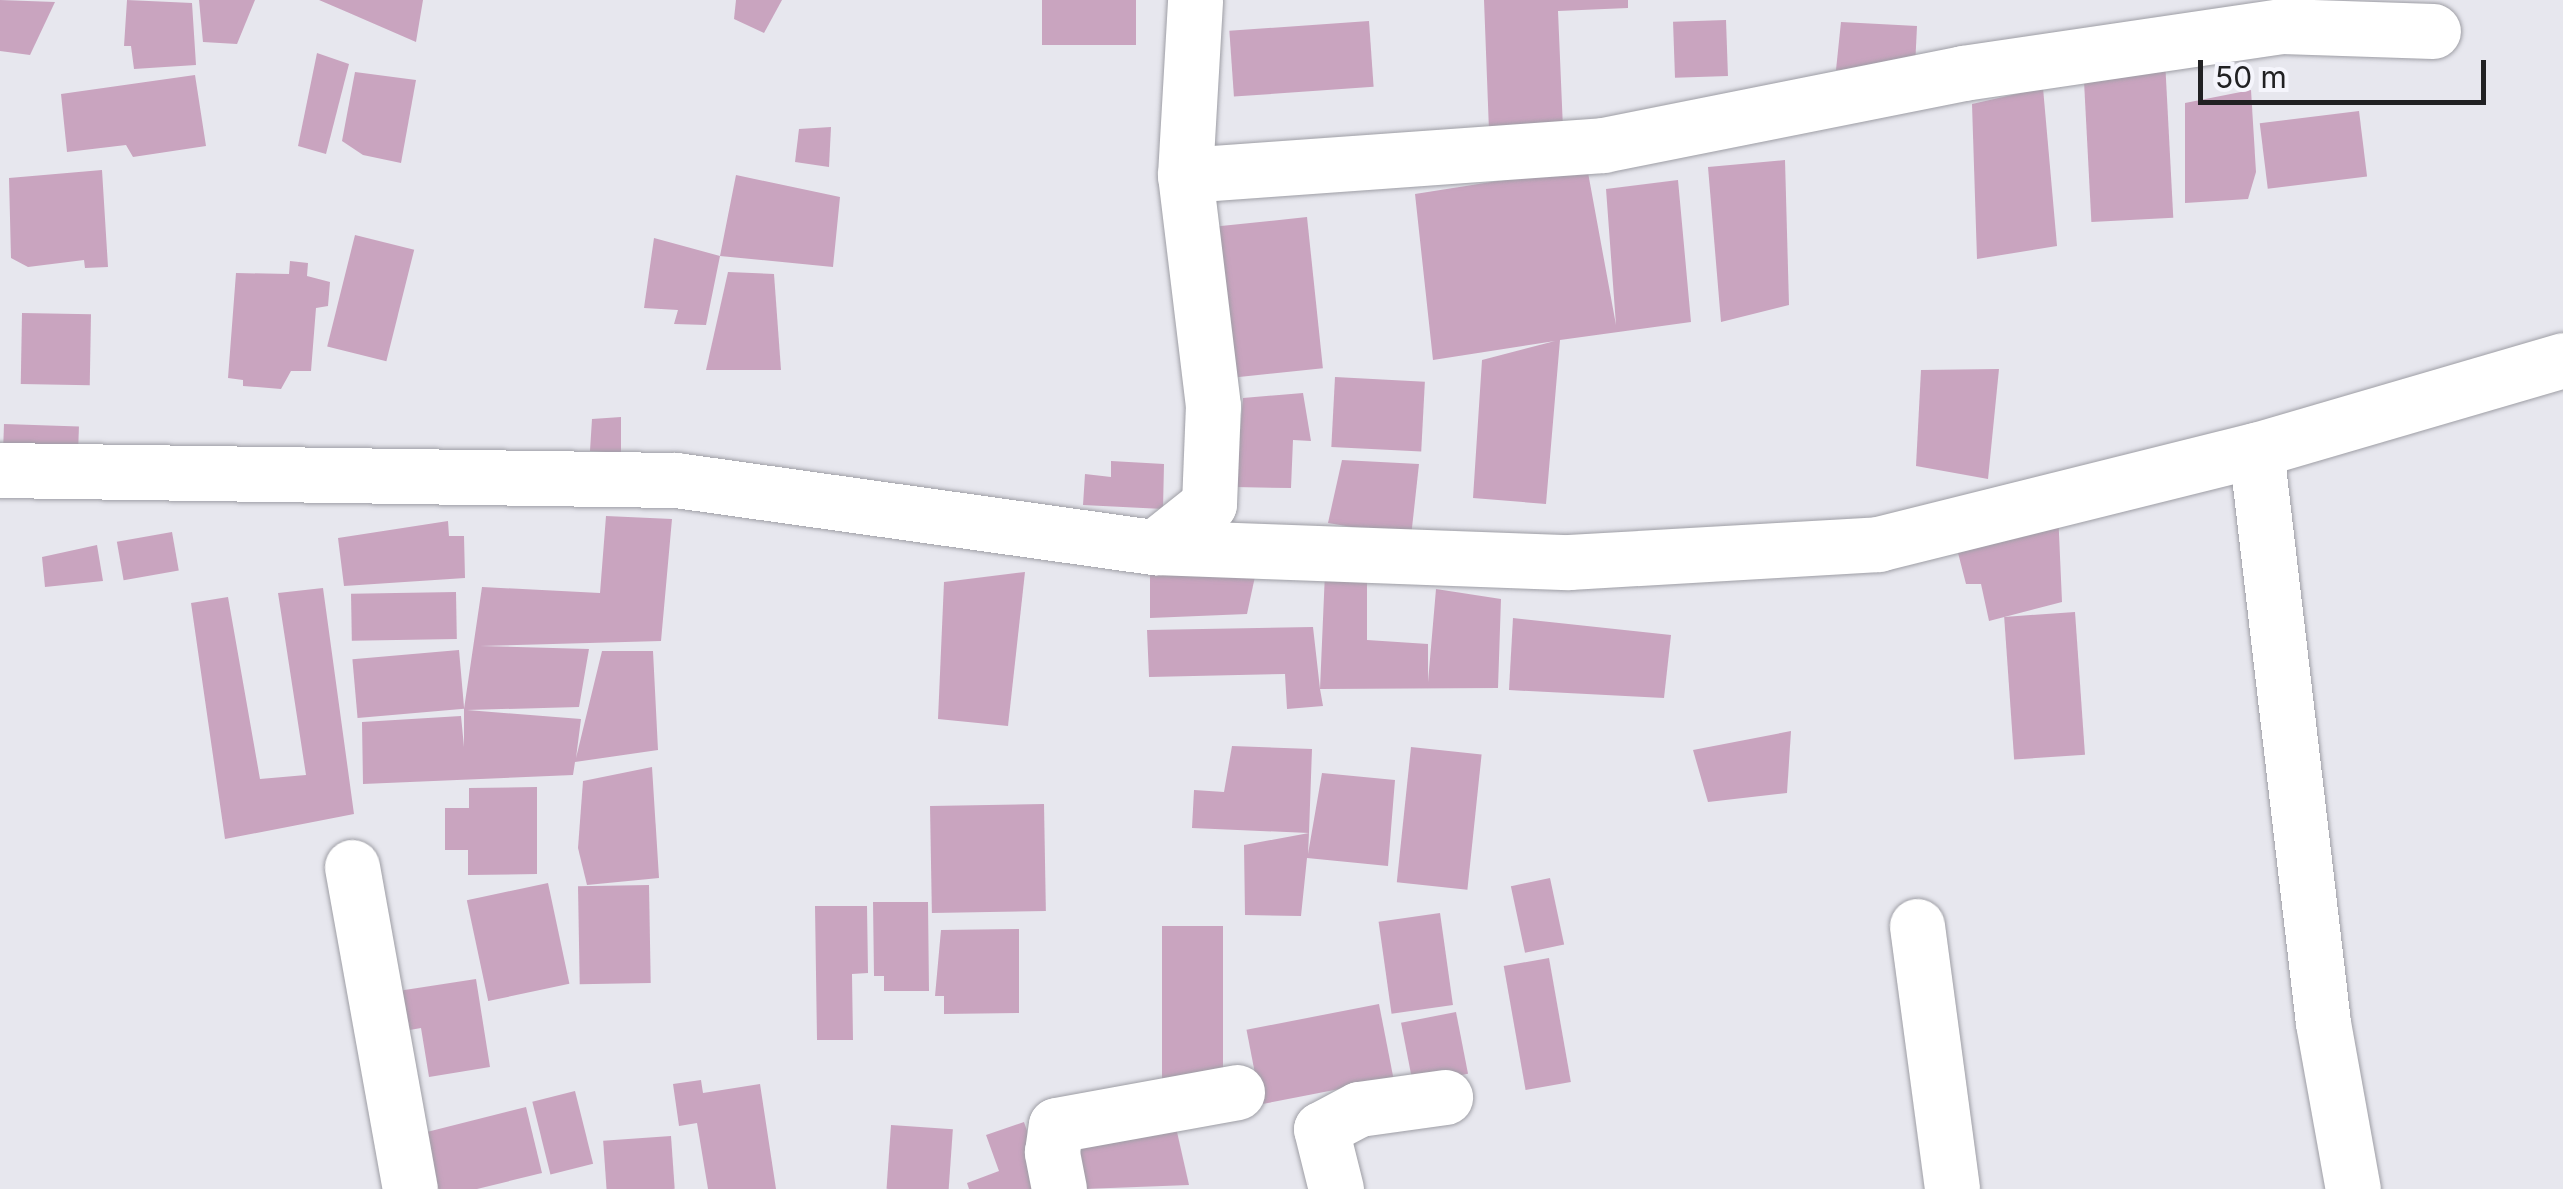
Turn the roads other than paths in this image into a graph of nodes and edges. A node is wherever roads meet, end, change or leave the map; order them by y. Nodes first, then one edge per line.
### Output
1 (1195, 0) edge
2 (2433, 31) dead end
3 (1184, 175) junction
4 (2563, 360) edge
5 (2256, 450) junction
6 (0, 470) edge
7 (1155, 547) junction
8 (352, 867) dead end
9 (1917, 926) dead end
10 (1237, 1092) dead end
11 (1444, 1098) dead end
12 (410, 1189) edge
13 (1059, 1189) edge
14 (1336, 1189) edge
15 (1952, 1189) edge
16 (2353, 1189) edge

1 - 3 street
2 - 3 street
3 - 7 street
4 - 5 street
5 - 7 street
5 - 16 street
6 - 7 street
8 - 12 street
9 - 15 street
10 - 13 street
11 - 14 street

